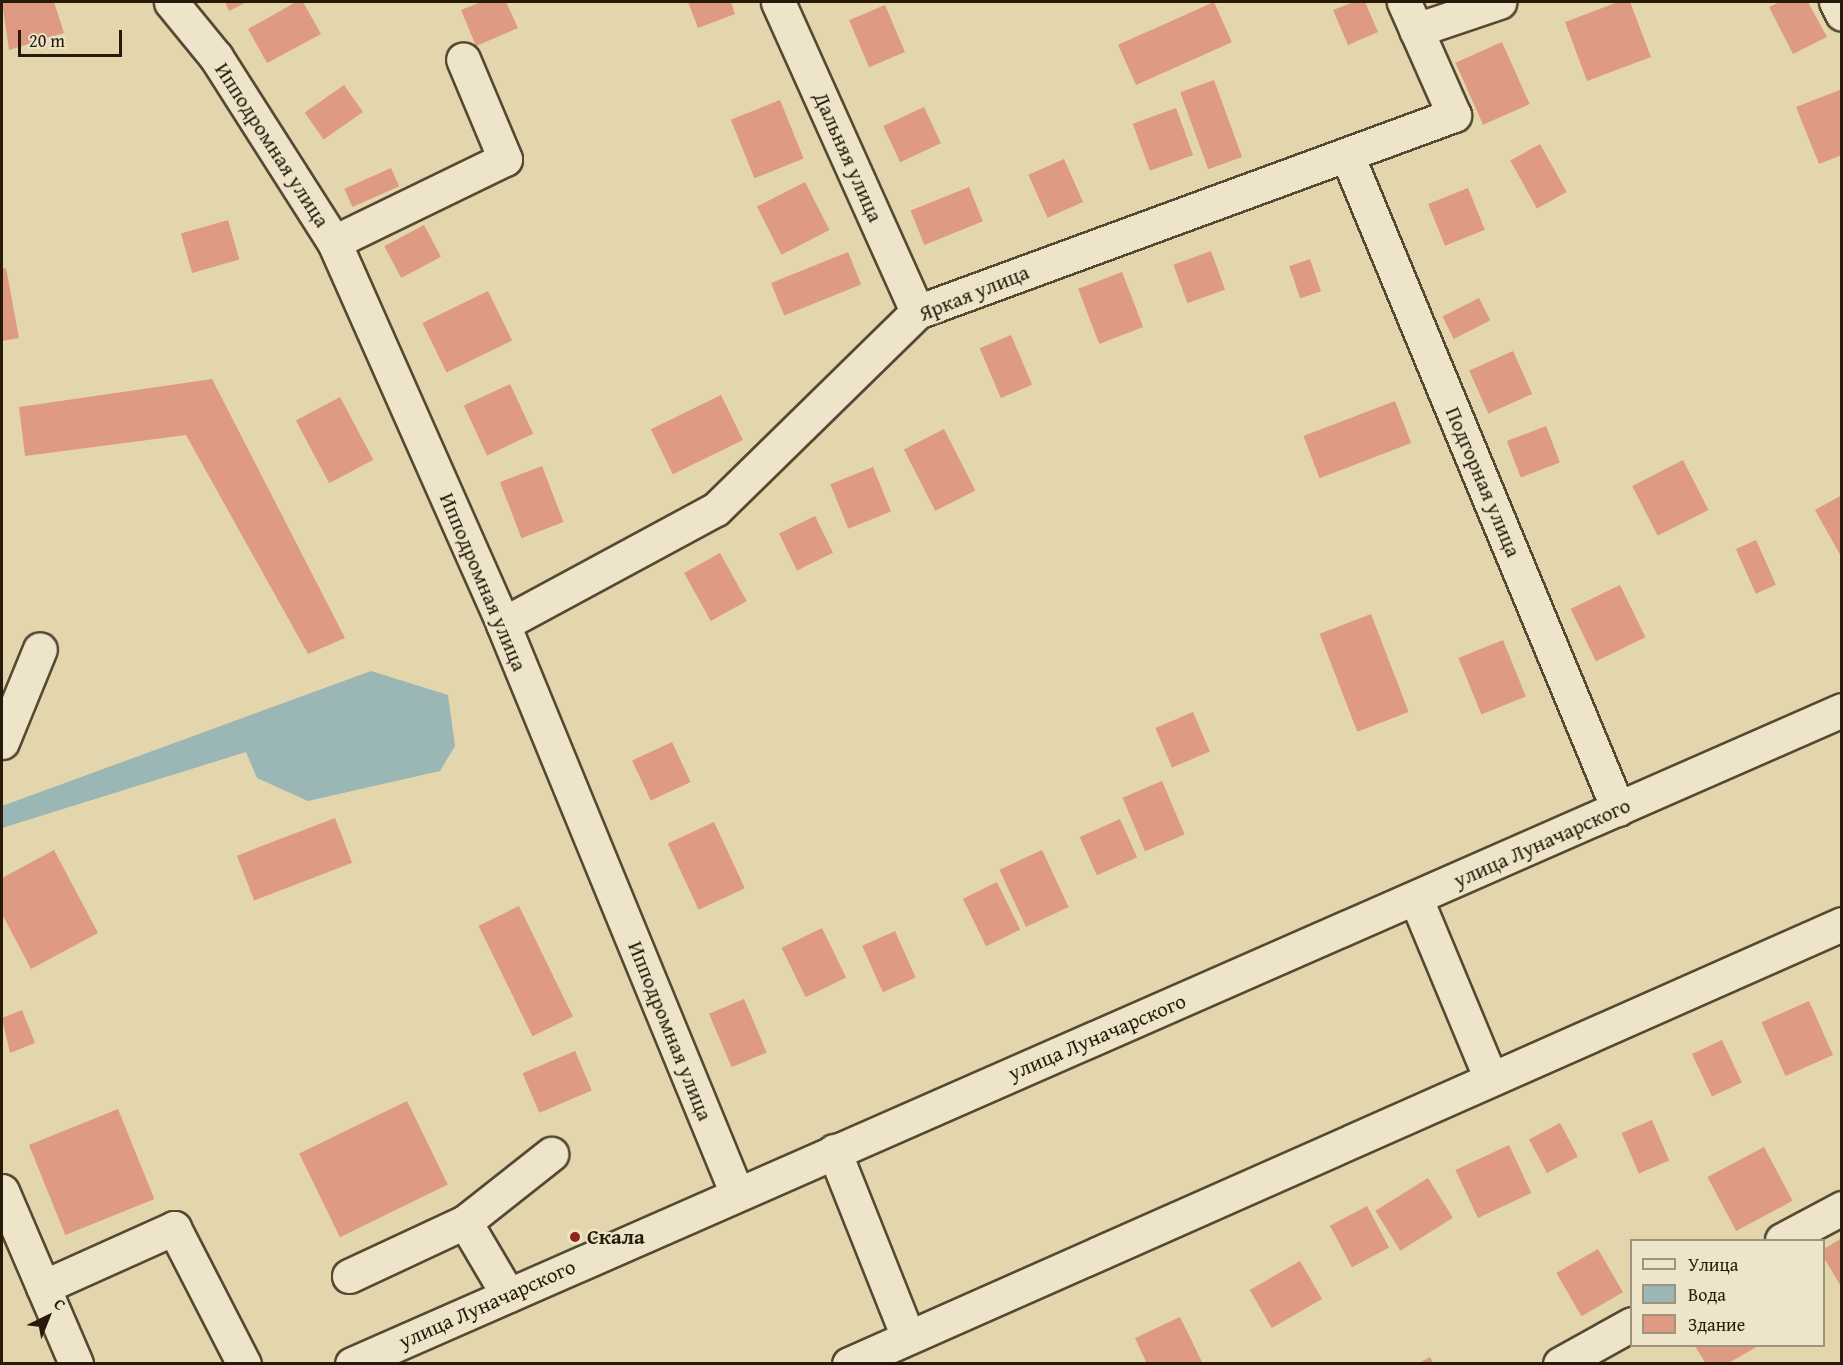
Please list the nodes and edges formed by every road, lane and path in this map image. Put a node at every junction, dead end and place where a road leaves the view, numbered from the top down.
1 (171, 2) edge
2 (778, 2) edge
3 (1499, 2) edge
4 (1836, 2) edge
5 (1842, 14) edge
6 (1410, 16) edge
7 (463, 59) dead end
8 (1347, 155) junction
9 (334, 242) junction
10 (917, 312) junction
11 (503, 624) junction
12 (40, 649) dead end
13 (1842, 710) edge
14 (2, 742) edge
15 (1618, 809) junction
16 (1416, 899) junction
17 (1842, 924) edge
18 (1491, 1079) junction
19 (834, 1151) junction
20 (551, 1154) dead end
21 (2, 1191) edge
22 (737, 1194) junction
23 (1842, 1208) edge
24 (465, 1222) junction
25 (1784, 1239) edge
26 (350, 1276) dead end
27 (43, 1287) junction
28 (508, 1295) junction
29 (1630, 1325) edge
30 (908, 1337) junction
31 (369, 1360) edge
32 (76, 1364) edge
33 (244, 1364) edge
34 (849, 1364) edge
35 (1560, 1364) edge

1 - 9 street, Ипподромная улица
2 - 10 street, Дальняя улица
3 - 6 street
4 - 5 street
6 - 8 street, Яркая улица
7 - 9 street
8 - 10 street, Яркая улица
8 - 15 street, Подгорная улица
9 - 11 street, Ипподромная улица
10 - 11 street, Яркая улица
11 - 22 street, Ипподромная улица
12 - 14 street
13 - 15 street, улица Луначарского
15 - 16 street, улица Луначарского
16 - 18 street
16 - 19 street, улица Луначарского
17 - 18 street
18 - 30 street
19 - 22 street, улица Луначарского
19 - 30 street
20 - 24 street
21 - 27 street
22 - 28 street, улица Луначарского
23 - 25 street
24 - 26 street
24 - 28 street
27 - 32 street
27 - 33 street
28 - 31 street, улица Луначарского
29 - 35 street
30 - 34 street

